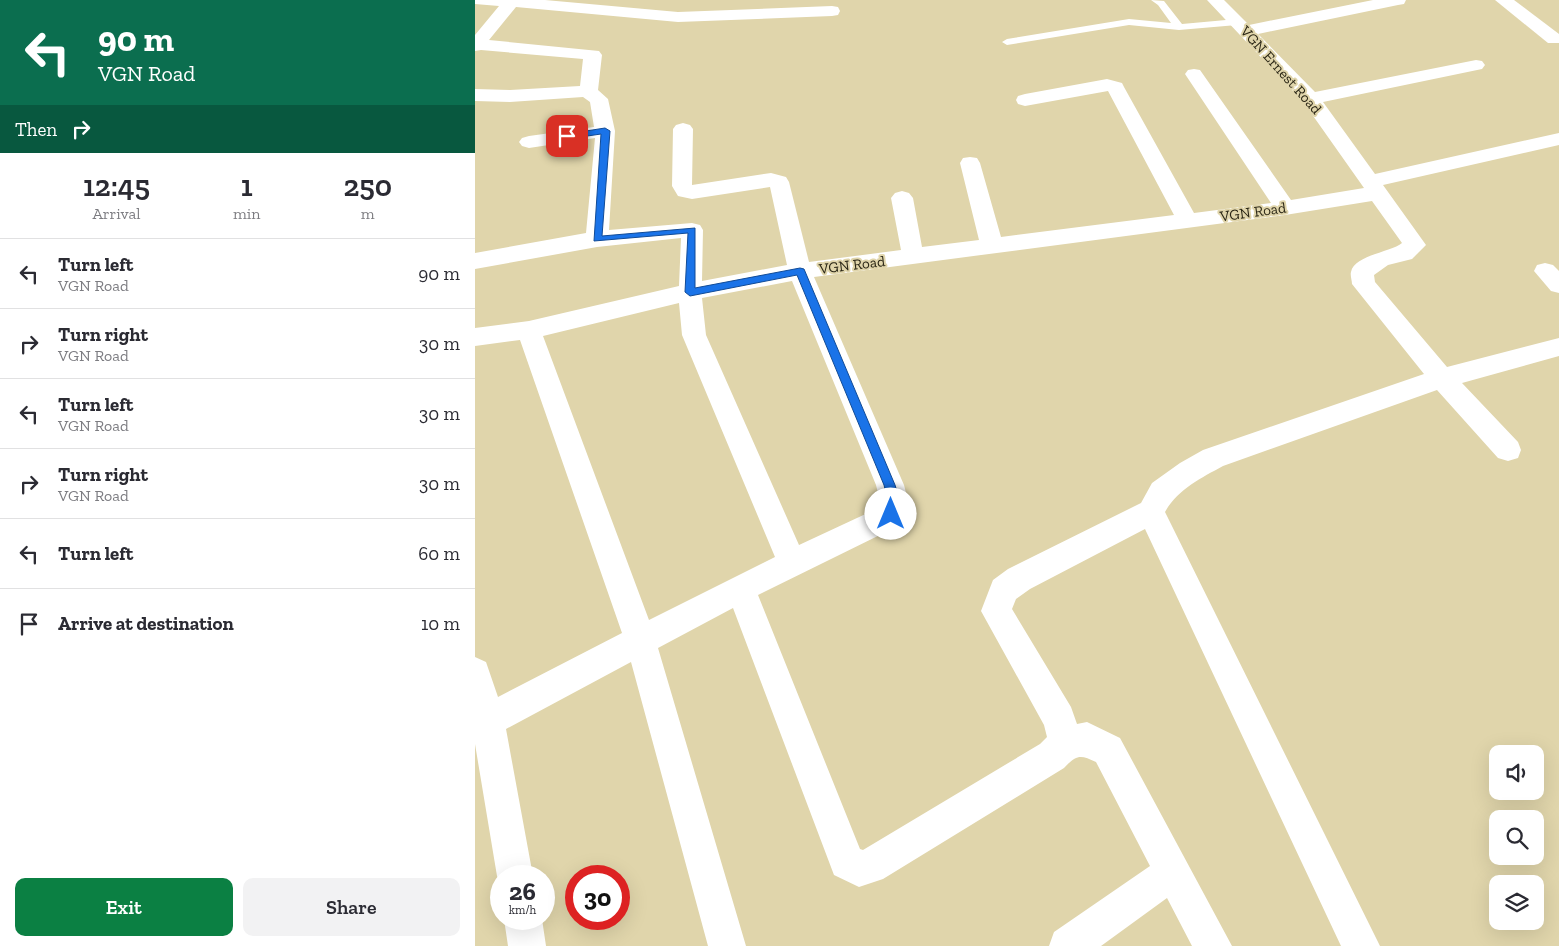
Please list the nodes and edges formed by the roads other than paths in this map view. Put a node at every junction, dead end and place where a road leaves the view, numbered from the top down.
1 (479, 0) edge
2 (1156, 0) edge
3 (1215, 0) edge
4 (1398, 0) edge
5 (1503, 0) edge
6 (512, 2) junction
7 (629, 6) edge
8 (832, 11) dead end
9 (1241, 26) junction
10 (1179, 27) junction
11 (1554, 39) dead end
12 (1007, 42) dead end
13 (476, 45) edge
14 (1476, 65) dead end
15 (1194, 74) dead end
16 (588, 92) junction
17 (475, 96) edge
18 (1311, 99) junction
19 (1025, 100) dead end
20 (683, 129) dead end
21 (605, 131) junction
22 (1559, 139) edge
23 (529, 142) dead end
24 (970, 163) dead end
25 (1373, 187) junction
26 (692, 192) junction
27 (901, 198) dead end
28 (1285, 208) junction
29 (1187, 220) junction
30 (692, 230) junction
31 (597, 239) junction
32 (992, 246) junction
33 (913, 257) junction
34 (475, 261) edge
35 (800, 272) junction
36 (690, 292) junction
37 (529, 330) junction
38 (475, 337) edge
39 (1559, 347) edge
40 (1442, 378) junction
41 (1508, 450) dead end
42 (1151, 512) junction
43 (792, 562) junction
44 (741, 590) junction
45 (641, 642) junction
46 (475, 673) edge
47 (481, 724) edge
48 (1065, 742) junction
49 (513, 865) edge
50 (1173, 872) junction
51 (525, 930) edge
52 (527, 946) edge
53 (727, 946) edge
54 (1067, 946) edge
55 (1213, 946) edge
56 (1361, 946) edge

1 - 6 street
2 - 10 lane
3 - 9 street, VGN Ernest Road
4 - 9 street
5 - 11 street
6 - 7 street
6 - 13 street
7 - 8 street
9 - 10 lane
9 - 18 street, VGN Ernest Road
10 - 12 lane
13 - 16 street
14 - 18 street
15 - 28 street
16 - 17 street
16 - 21 street
18 - 25 street, VGN Ernest Road
19 - 29 street
20 - 26 street
21 - 23 street
21 - 31 street
22 - 25 street, VGN Road
24 - 32 street
25 - 28 street, VGN Road
25 - 40 street, VGN Ernest Road
26 - 30 street
26 - 35 street
27 - 33 street
28 - 29 street, VGN Road
29 - 32 street, VGN Road
30 - 31 street
30 - 36 street
31 - 34 street
32 - 33 street, VGN Road
33 - 35 street, VGN Road
35 - 36 street, VGN Road
35 - 43 street
36 - 37 street, VGN Road
36 - 43 street
37 - 38 street, VGN Road
37 - 45 street
39 - 40 street
40 - 41 street
40 - 42 street
42 - 48 street
42 - 56 street
43 - 44 street
44 - 45 street
44 - 48 street
45 - 47 street
45 - 53 street
46 - 47 street
47 - 49 street
48 - 50 street
50 - 54 street
50 - 55 street
51 - 52 street

